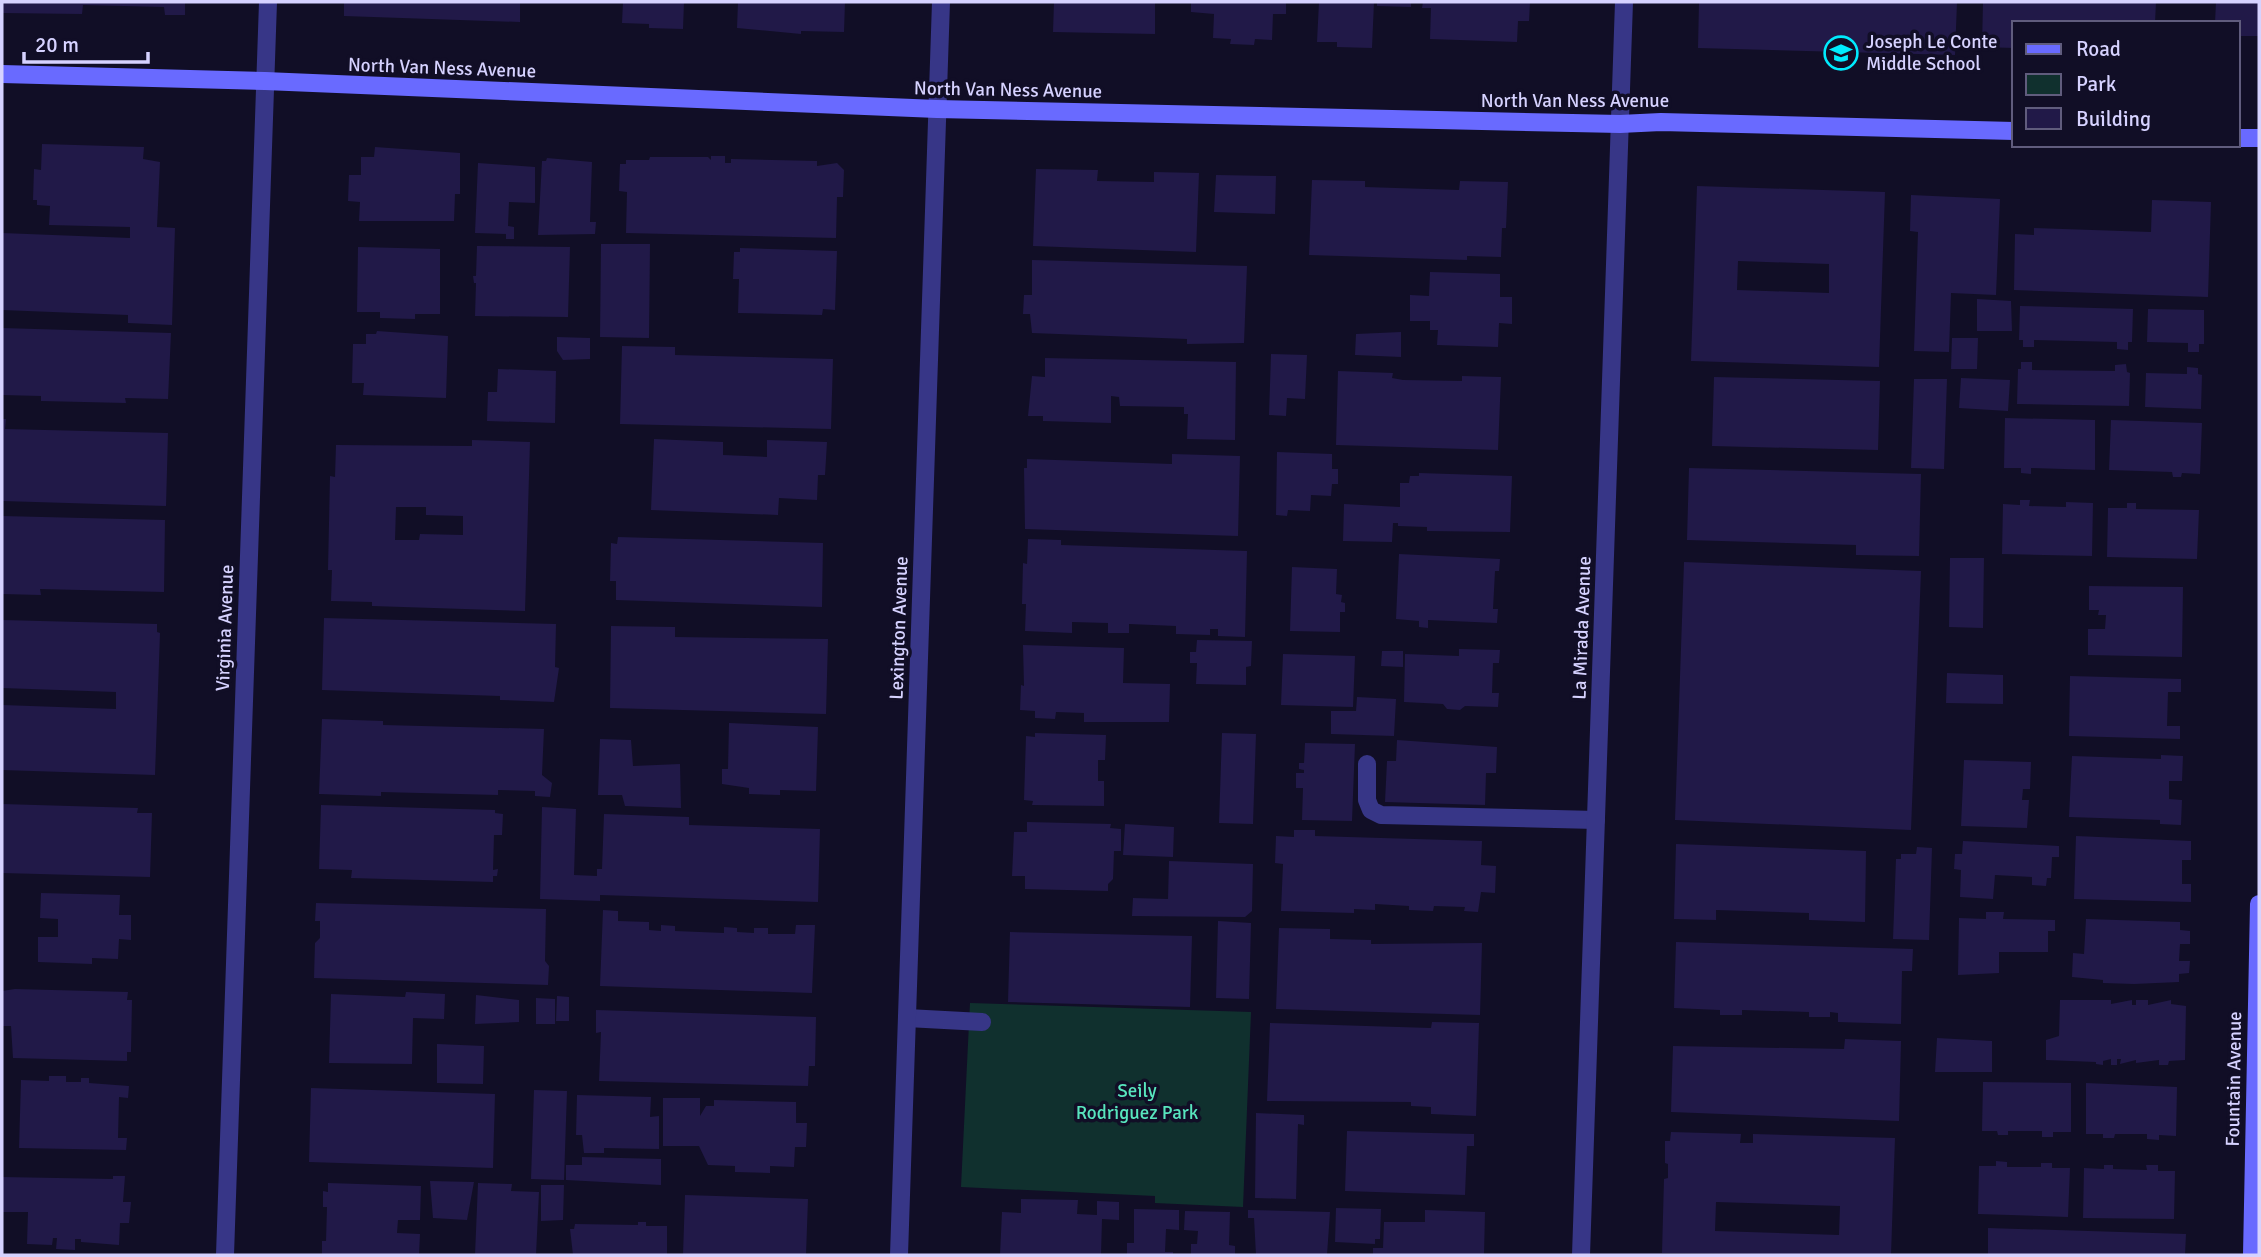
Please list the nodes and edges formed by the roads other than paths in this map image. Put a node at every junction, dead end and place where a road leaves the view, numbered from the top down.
1 (268, 2) edge
2 (941, 2) edge
3 (1624, 2) edge
4 (2, 74) edge
5 (265, 81) junction
6 (937, 110) junction
7 (1620, 124) junction
8 (2012, 131) edge
9 (2240, 138) edge
10 (2259, 138) edge
11 (1367, 764) dead end
12 (1596, 820) junction
13 (2259, 904) edge
14 (2259, 949) edge
15 (907, 1018) junction
16 (982, 1022) dead end
17 (225, 1255) edge
18 (899, 1255) edge
19 (1581, 1255) edge
20 (2252, 1255) edge

1 - 5 street, Virginia Avenue
2 - 6 street, Lexington Avenue
3 - 7 street, La Mirada Avenue
4 - 5 street, North Van Ness Avenue
5 - 6 street, North Van Ness Avenue
5 - 17 street, Virginia Avenue
6 - 7 street, North Van Ness Avenue
6 - 15 street, Lexington Avenue
7 - 8 street, North Van Ness Avenue
7 - 12 street, La Mirada Avenue
9 - 10 street
11 - 12 street
12 - 19 street, La Mirada Avenue
13 - 14 street, Fountain Avenue
14 - 20 street, Fountain Avenue
15 - 16 street
15 - 18 street, Lexington Avenue

